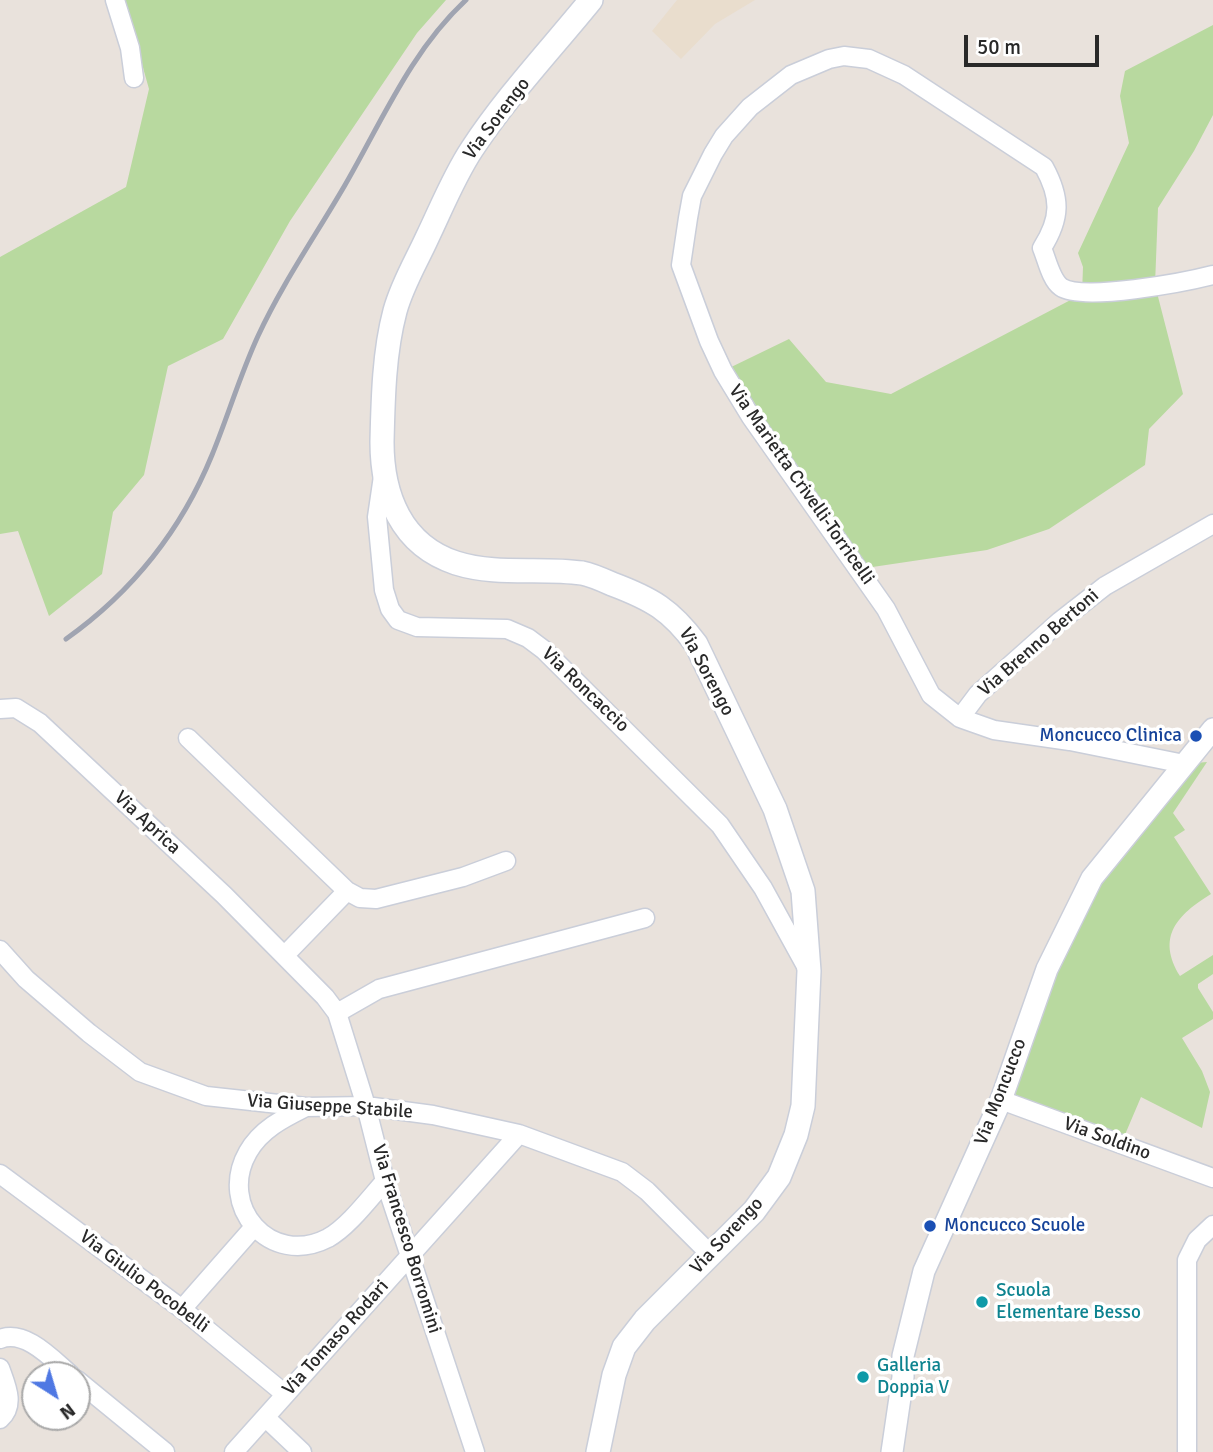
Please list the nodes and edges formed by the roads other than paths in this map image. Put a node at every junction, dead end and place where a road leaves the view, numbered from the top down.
1 (115, 0) edge
2 (591, 0) edge
3 (134, 78) dead end
4 (1213, 275) edge
5 (383, 472) junction
6 (1213, 524) edge
7 (0, 709) edge
8 (960, 718) junction
9 (1213, 729) edge
10 (188, 738) dead end
11 (1184, 764) junction
12 (506, 861) dead end
13 (347, 891) junction
14 (645, 918) dead end
15 (0, 950) edge
16 (285, 955) junction
17 (809, 971) junction
18 (337, 1013) junction
19 (1001, 1100) junction
20 (366, 1106) junction
21 (306, 1107) junction
22 (519, 1134) junction
23 (0, 1174) edge
24 (1213, 1178) edge
25 (385, 1181) junction
26 (1213, 1225) edge
27 (254, 1227) junction
28 (711, 1255) junction
29 (409, 1256) junction
30 (183, 1309) junction
31 (0, 1339) edge
32 (54, 1361) edge
33 (0, 1368) edge
34 (91, 1391) edge
35 (285, 1394) junction
36 (266, 1418) junction
37 (0, 1419) edge
38 (165, 1452) edge
39 (234, 1452) edge
40 (302, 1452) edge
41 (475, 1452) edge
42 (598, 1452) edge
43 (892, 1452) edge
44 (1187, 1452) edge

1 - 3 street
2 - 5 main road, Via Sorengo
4 - 8 street, Via Marietta Crivelli-Torricelli
5 - 17 street, Via Roncaccio
5 - 17 main road, Via Sorengo
6 - 8 street, Via Brenno Bertoni
7 - 16 street, Via Aprica
8 - 11 street, Via Brenno Bertoni
9 - 11 street, Via Moncucco
10 - 13 street
11 - 19 street, Via Moncucco
12 - 13 street
13 - 16 street
14 - 18 street
15 - 21 street, Via Giuseppe Stabile
16 - 18 street, Via Aprica
17 - 28 main road, Via Sorengo
18 - 20 street, Via Francesco Borromini
19 - 24 street, Via Soldino
19 - 43 street, Via Moncucco
20 - 21 street, Via Giuseppe Stabile
20 - 22 street, Via Giuseppe Stabile
20 - 25 street, Via Francesco Borromini
21 - 27 street
22 - 28 street, Via Giuseppe Stabile
22 - 29 street, Via Tomaso Rodari
23 - 30 street, Via Giulio Pocobelli
25 - 27 street
25 - 29 street, Via Francesco Borromini
26 - 44 street
27 - 30 street
28 - 42 main road, Via Sorengo
29 - 35 street, Via Tomaso Rodari
29 - 41 street, Via Francesco Borromini
30 - 35 street, Via Giulio Pocobelli
31 - 32 street
33 - 37 street
34 - 38 street
35 - 36 street, Via Tomaso Rodari
36 - 39 street, Via Tomaso Rodari
36 - 40 street

